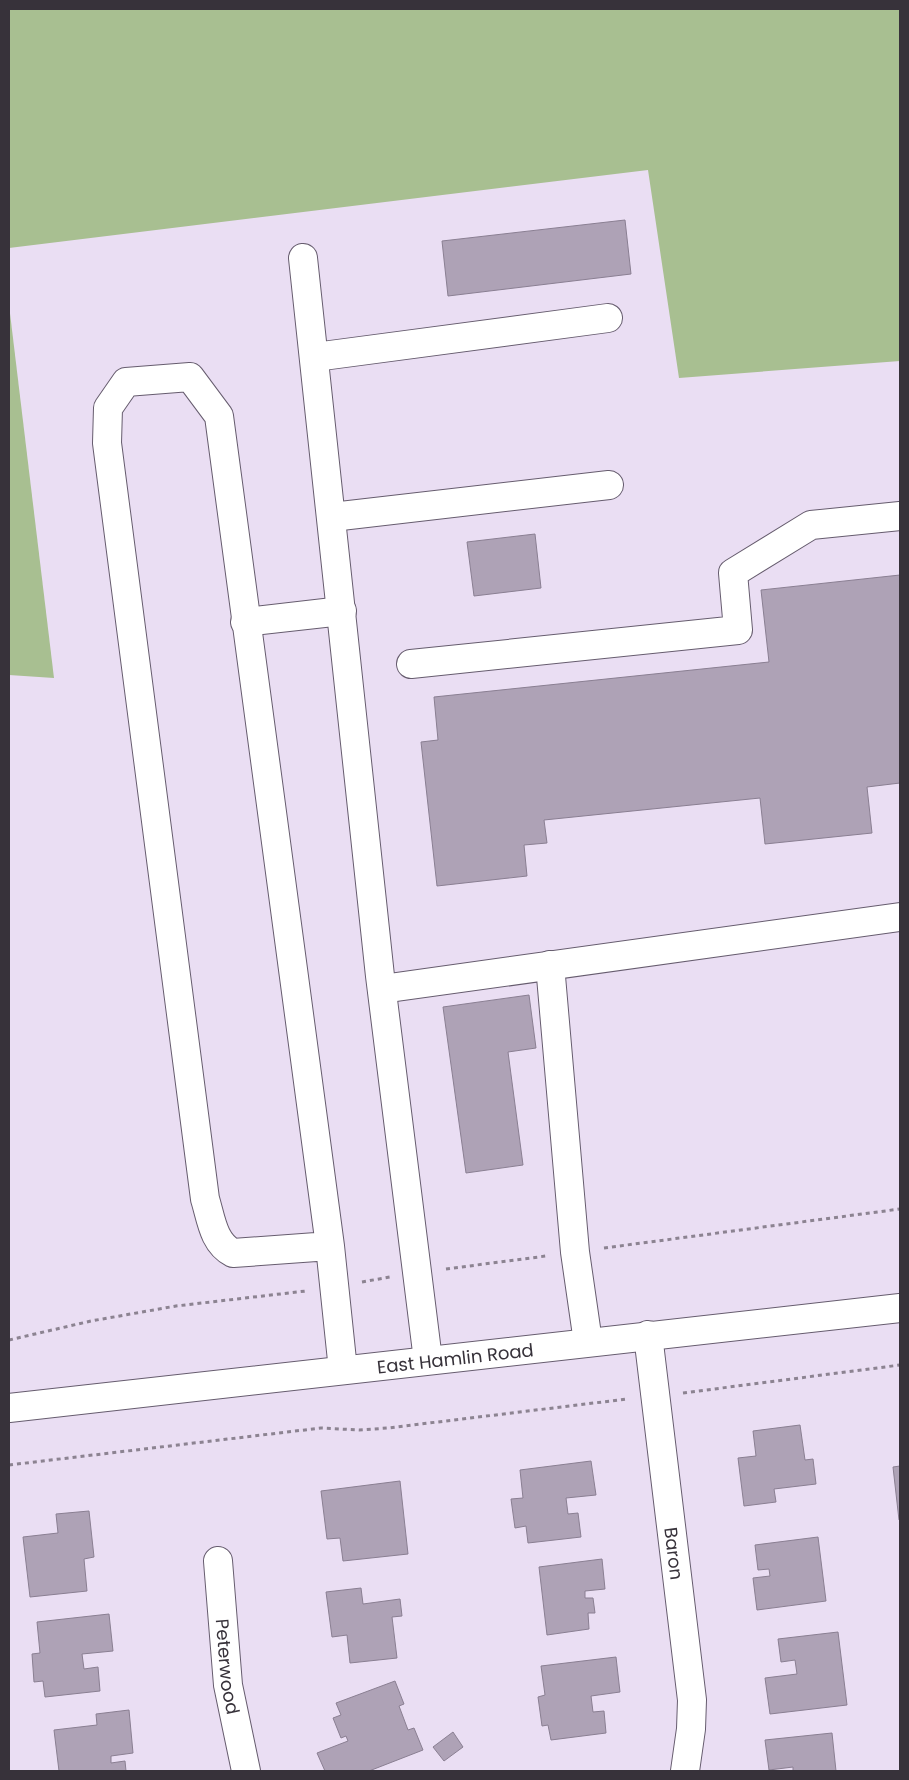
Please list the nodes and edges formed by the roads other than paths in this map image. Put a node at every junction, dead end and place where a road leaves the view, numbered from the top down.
1 (303, 258) dead end
2 (608, 318) dead end
3 (315, 358) junction
4 (609, 485) dead end
5 (900, 516) edge
6 (332, 517) junction
7 (342, 611) junction
8 (245, 622) junction
9 (411, 664) dead end
10 (900, 917) edge
11 (550, 964) junction
12 (382, 989) junction
13 (330, 1246) junction
14 (900, 1308) edge
15 (648, 1335) junction
16 (588, 1342) junction
17 (428, 1360) junction
18 (343, 1370) junction
19 (9, 1408) edge
20 (218, 1560) dead end
21 (246, 1771) edge
22 (684, 1771) edge

1 - 3 street
2 - 3 street
3 - 6 street
4 - 6 street
5 - 9 street
6 - 7 street
7 - 8 street
7 - 12 street
8 - 13 street
8 - 13 street
10 - 11 street
11 - 12 street
11 - 16 street
12 - 17 street
13 - 18 street
14 - 15 street, East Hamlin Road
15 - 16 street, East Hamlin Road
15 - 22 street, Baron
16 - 17 street, East Hamlin Road
17 - 18 street, East Hamlin Road
18 - 19 street, East Hamlin Road
20 - 21 street, Peterwood

